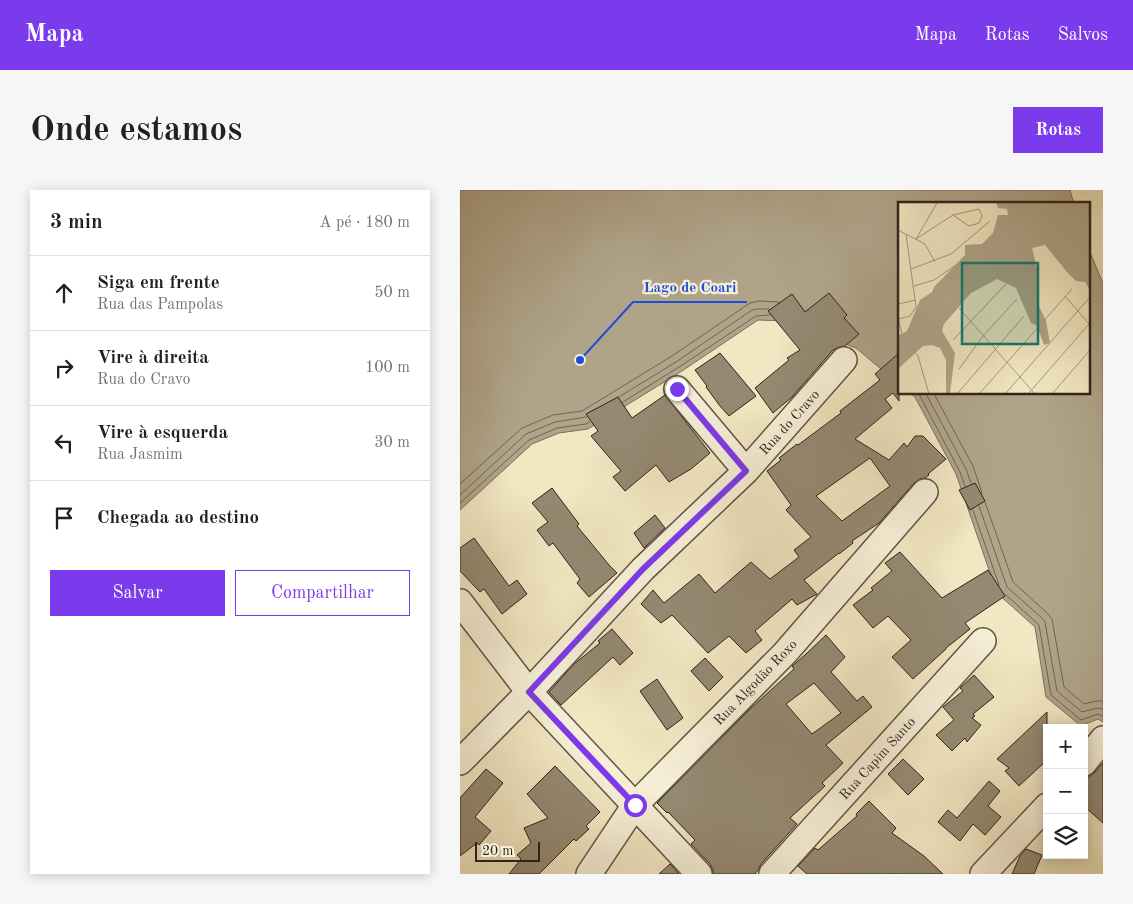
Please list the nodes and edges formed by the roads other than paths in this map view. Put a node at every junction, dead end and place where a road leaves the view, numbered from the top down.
1 (844, 360) dead end
2 (677, 389) dead end
3 (746, 471) junction
4 (925, 492) dead end
5 (460, 602) edge
6 (982, 641) dead end
7 (529, 692) junction
8 (1103, 739) edge
9 (1088, 758) edge
10 (460, 762) edge
11 (635, 805) junction
12 (1043, 810) edge
13 (589, 874) edge
14 (699, 874) edge
15 (772, 874) edge
16 (983, 874) edge

1 - 3 street, Rua do Cravo
2 - 3 street
3 - 7 street, Rua do Cravo
4 - 11 street, Rua Algodão Roxo
5 - 7 street
6 - 15 street, Rua Capim Santo
7 - 10 street, Rua do Cravo
7 - 11 street
8 - 9 street
11 - 13 street, Rua Algodão Roxo
11 - 14 street
12 - 16 street

